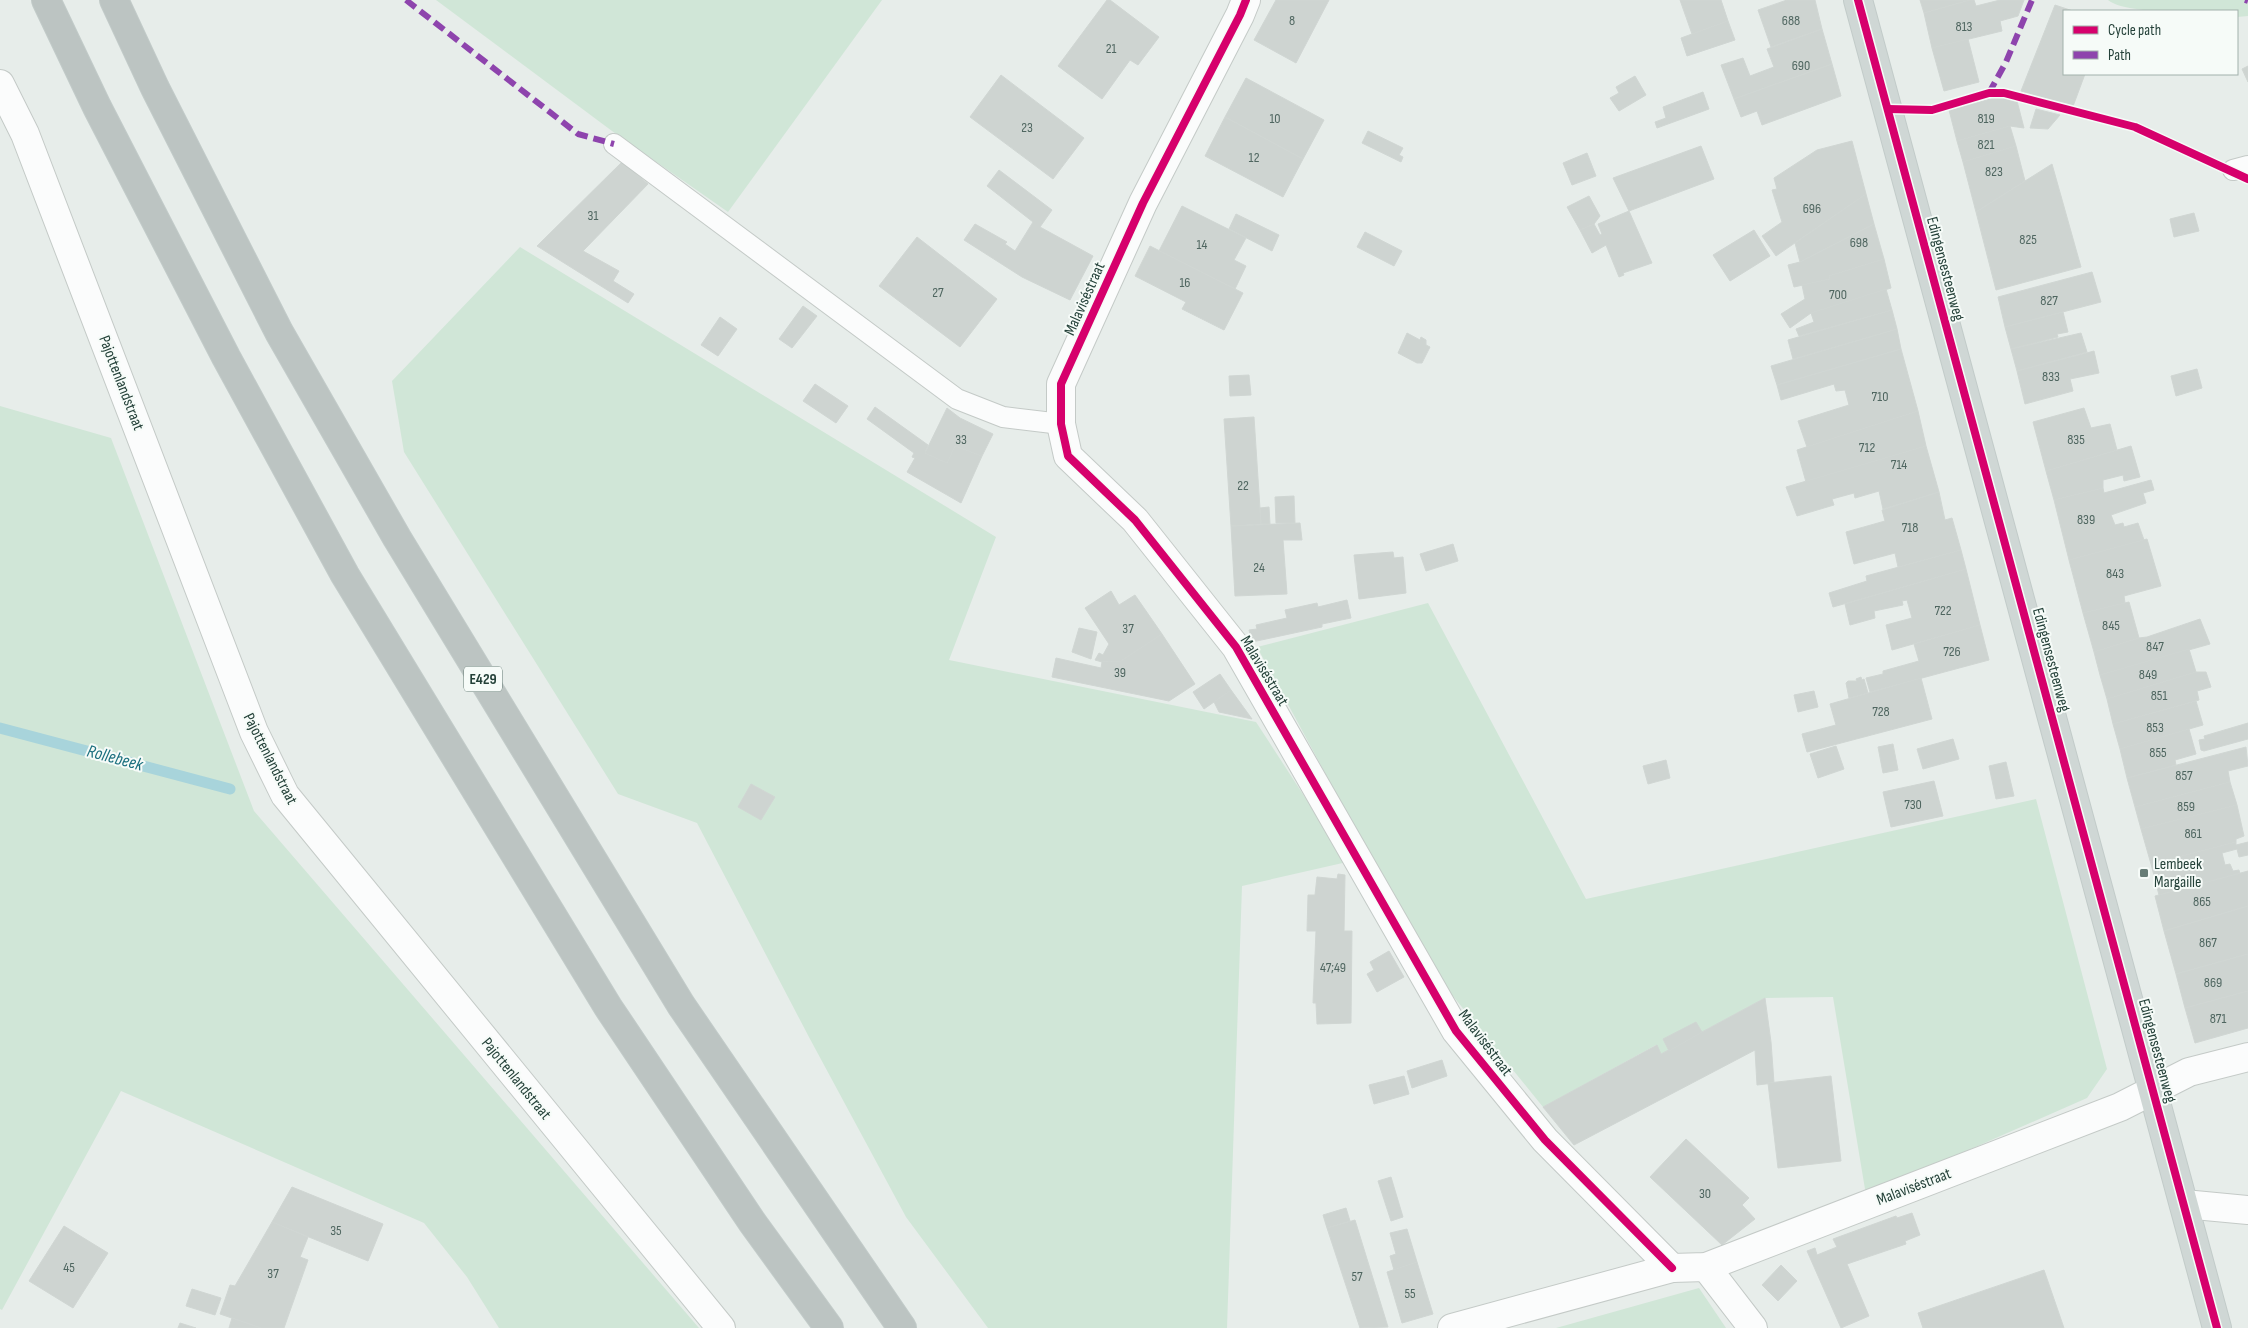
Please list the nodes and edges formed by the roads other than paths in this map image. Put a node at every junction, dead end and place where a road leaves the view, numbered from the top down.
1 (46, 0) edge
2 (114, 0) edge
3 (1246, 0) edge
4 (1858, 0) edge
5 (0, 84) edge
6 (614, 144) dead end
7 (1061, 424) junction
8 (2248, 1056) edge
9 (2154, 1091) junction
10 (2184, 1204) junction
11 (2248, 1210) edge
12 (1706, 1267) junction
13 (1672, 1268) junction
14 (721, 1328) edge
15 (829, 1328) edge
16 (902, 1328) edge
17 (1452, 1328) edge
18 (1753, 1328) edge
19 (2217, 1328) edge

1 - 15 highway
2 - 16 highway, E429
3 - 7 street, Malaviséstraat
4 - 9 main road, Edingensesteenweg
5 - 14 street, Pajottenlandstraat
6 - 7 lane
7 - 13 street, Malaviséstraat
8 - 9 street, Malaviséstraat
9 - 10 main road, Edingensesteenweg
9 - 12 street, Malaviséstraat
10 - 11 street
10 - 19 main road, Edingensesteenweg
12 - 13 street, Malaviséstraat
12 - 18 street
13 - 17 street, Malaviséstraat

